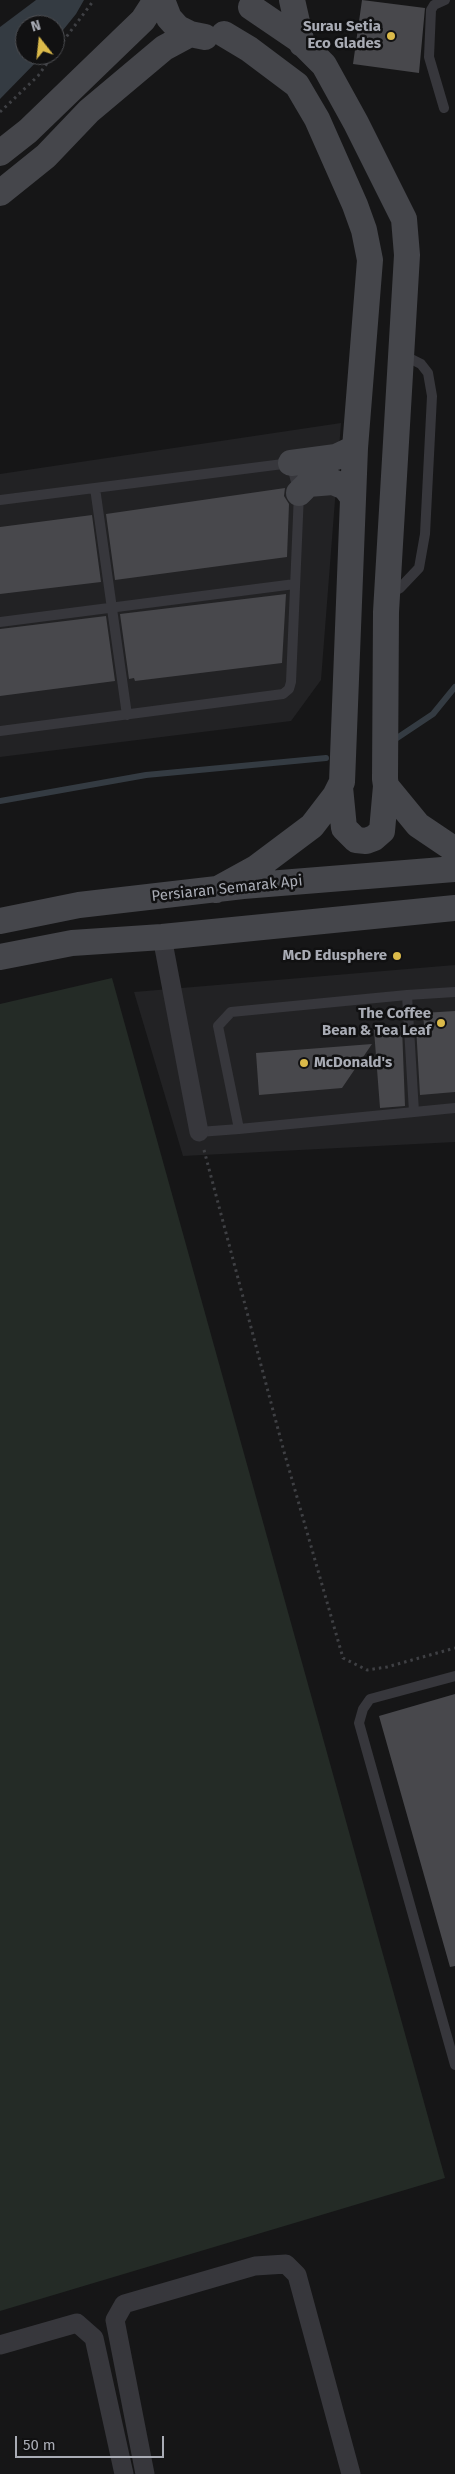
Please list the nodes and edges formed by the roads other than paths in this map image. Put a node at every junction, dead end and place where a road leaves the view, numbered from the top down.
1 (156, 0) edge
2 (162, 0) edge
3 (292, 0) edge
4 (445, 0) edge
5 (252, 3) edge
6 (190, 34) junction
7 (224, 34) junction
8 (302, 44) junction
9 (444, 108) dead end
10 (0, 153) edge
11 (0, 193) edge
12 (400, 354) junction
13 (354, 448) junction
14 (291, 463) junction
15 (94, 488) junction
16 (299, 493) junction
17 (352, 496) junction
18 (0, 500) edge
19 (295, 584) junction
20 (387, 595) junction
21 (111, 606) junction
22 (0, 622) edge
23 (126, 715) junction
24 (0, 731) edge
25 (386, 786) junction
26 (340, 787) junction
27 (455, 850) edge
28 (455, 869) edge
29 (216, 890) junction
30 (455, 908) edge
31 (0, 921) edge
32 (162, 937) junction
33 (0, 957) edge
34 (455, 992) edge
35 (407, 996) junction
36 (455, 1108) edge
37 (414, 1112) junction
38 (239, 1129) junction
39 (199, 1132) joint
40 (455, 1676) edge
41 (455, 2065) edge
42 (0, 2345) edge
43 (124, 2474) edge
44 (146, 2474) edge
45 (351, 2474) edge

1 - 10 street
2 - 6 street
3 - 8 street
4 - 9 lane
5 - 7 street
5 - 8 street
6 - 7 street
6 - 11 street
7 - 13 street
8 - 12 street
12 - 20 street
12 - 20 lane
13 - 14 street
13 - 17 street
14 - 15 lane
14 - 16 lane
15 - 18 lane
15 - 21 lane
16 - 17 street
16 - 19 lane
17 - 26 street
19 - 21 lane
19 - 23 lane
20 - 25 street
21 - 22 lane
21 - 23 lane
23 - 24 lane
25 - 26 street
25 - 27 street
26 - 29 street
28 - 29 street, Persiaran Semarak Api
29 - 31 street, Persiaran Semarak Api
30 - 32 street
32 - 33 street
32 - 39 street
34 - 35 lane
35 - 37 lane
35 - 38 lane
36 - 37 lane
37 - 38 lane
38 - 39 lane
40 - 41 lane
42 - 43 street
44 - 45 street

